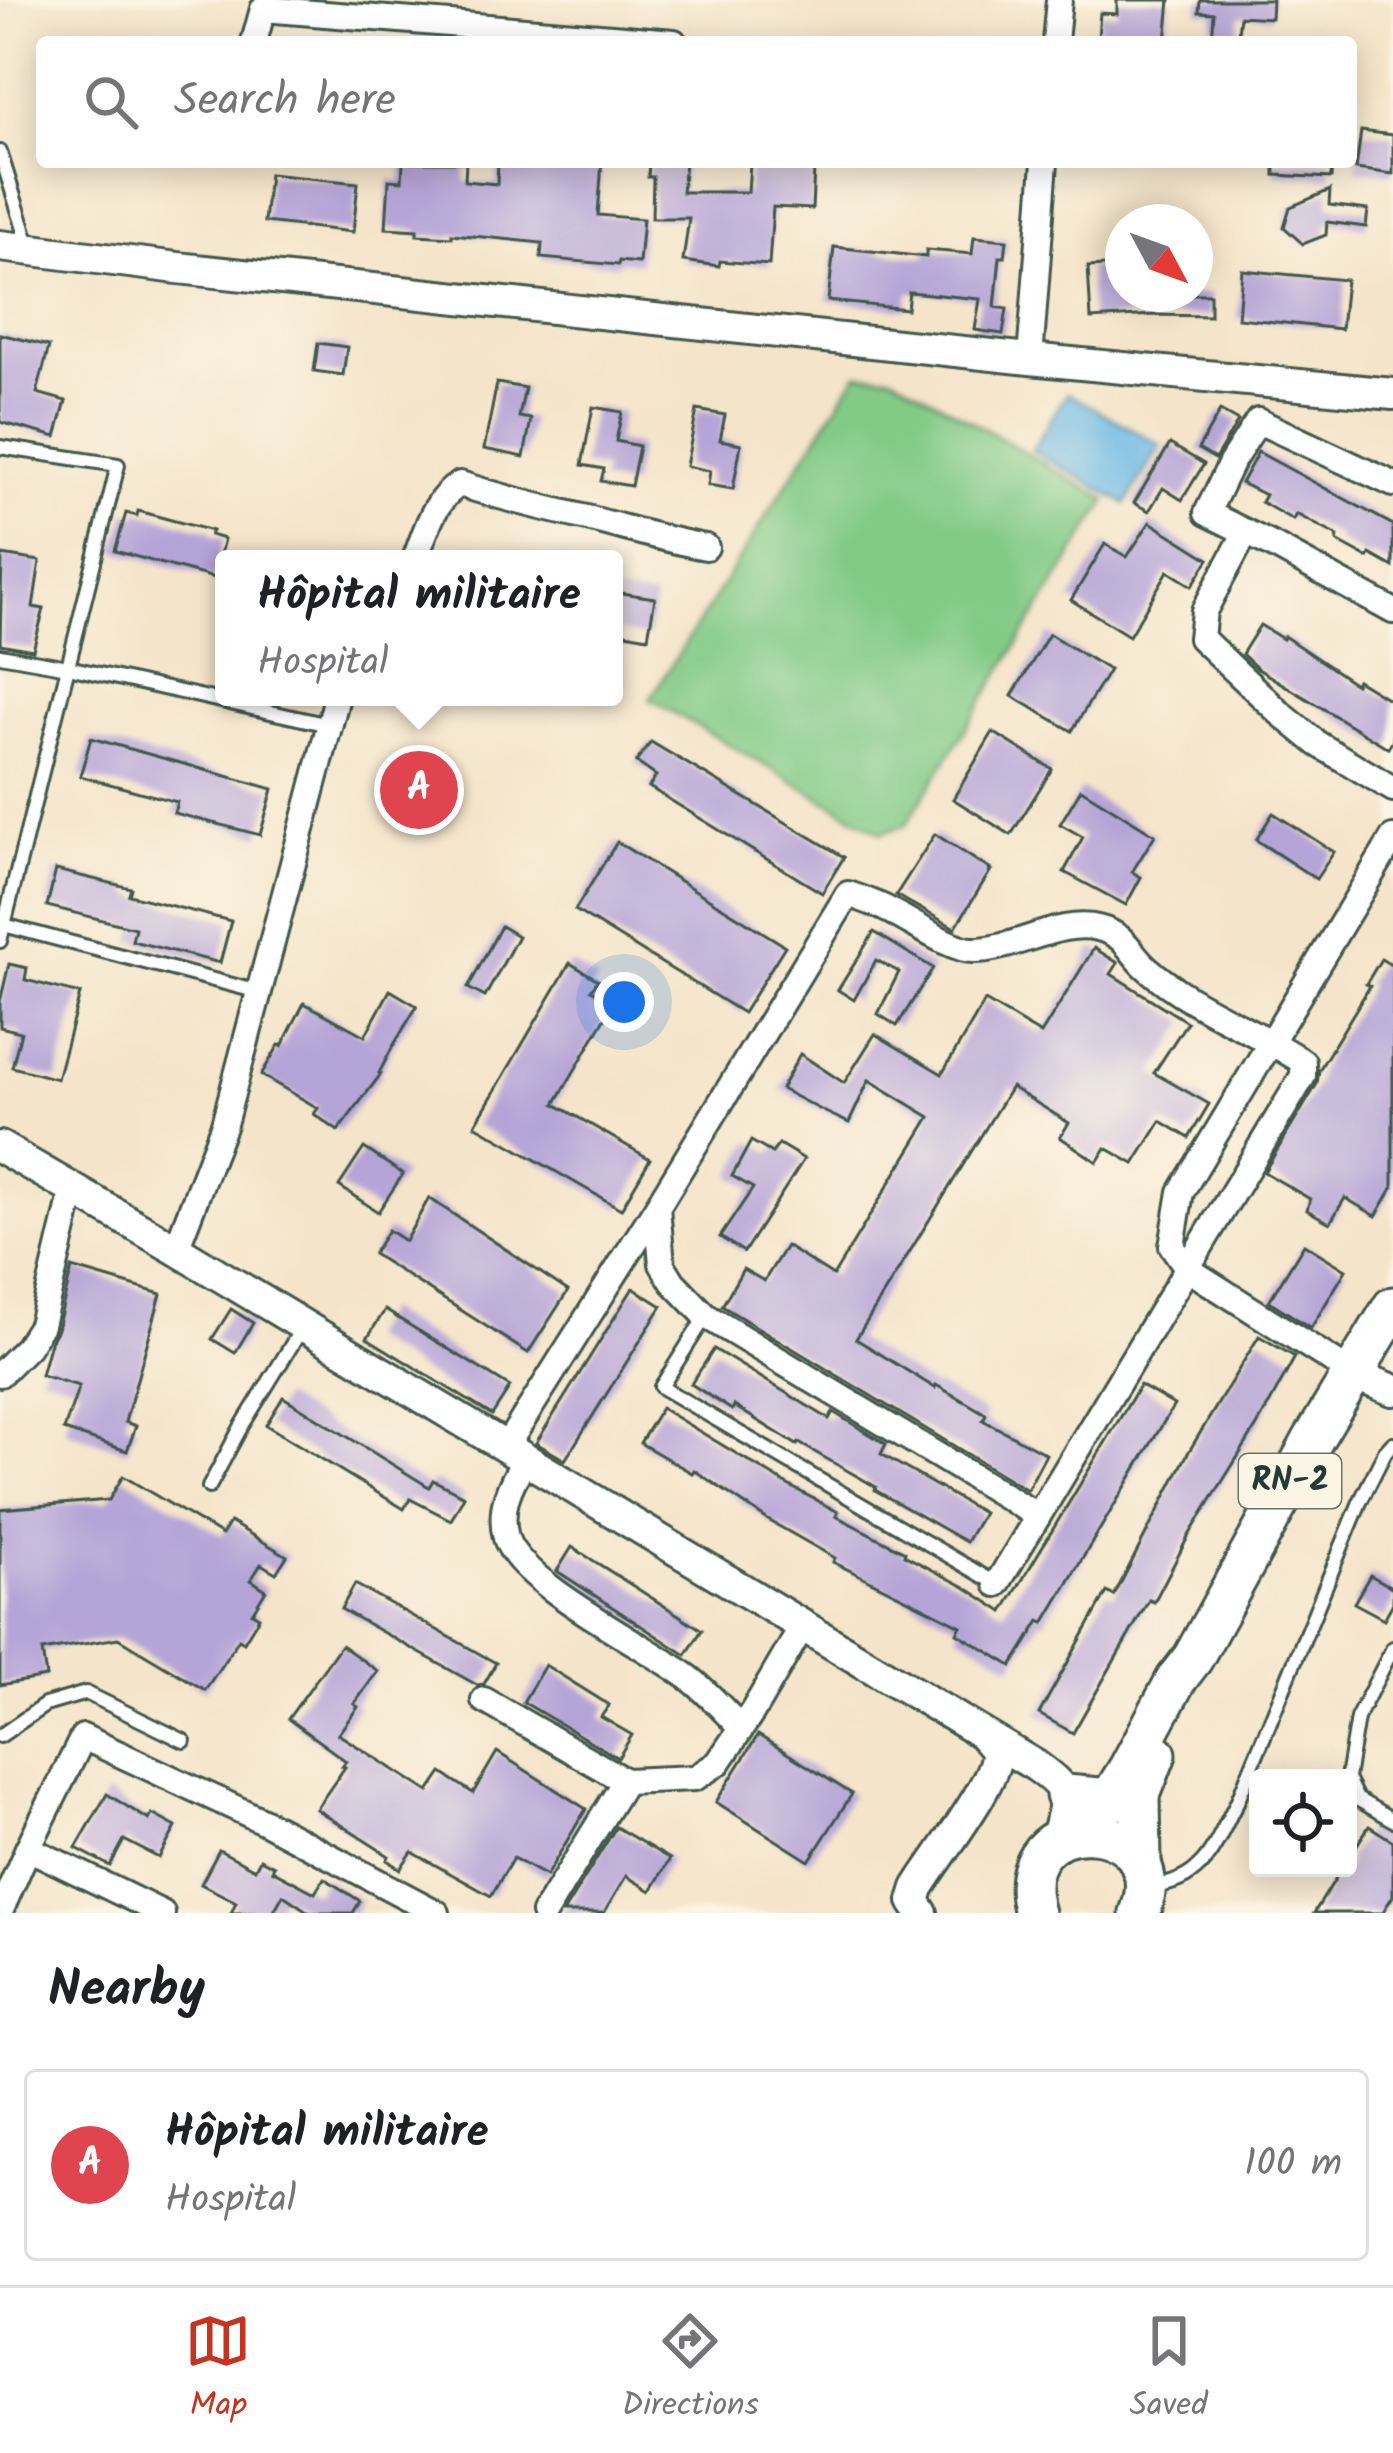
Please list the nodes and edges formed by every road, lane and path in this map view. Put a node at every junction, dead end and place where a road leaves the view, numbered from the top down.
1 (1059, 0) edge
2 (265, 5) edge
3 (256, 36) edge
4 (608, 36) edge
5 (1056, 36) edge
6 (0, 152) edge
7 (1045, 168) edge
8 (15, 247) edge
9 (1030, 359) junction
10 (1393, 394) edge
11 (0, 447) edge
12 (1393, 484) edge
13 (1246, 532) junction
14 (706, 547) dead end
15 (419, 550) edge
16 (1393, 611) edge
17 (0, 656) edge
18 (68, 667) junction
19 (215, 700) edge
20 (244, 706) edge
21 (334, 706) edge
22 (329, 725) junction
23 (1393, 789) edge
24 (1393, 838) edge
25 (2, 924) edge
26 (0, 941) edge
27 (259, 992) junction
28 (1272, 1041) junction
29 (0, 1147) edge
30 (73, 1191) junction
31 (657, 1207) junction
32 (176, 1250) junction
33 (1188, 1269) junction
34 (1393, 1307) edge
35 (706, 1316) junction
36 (303, 1328) junction
37 (0, 1374) edge
38 (1353, 1374) junction
39 (1393, 1390) edge
40 (1393, 1443) edge
41 (515, 1454) junction
42 (209, 1487) dead end
43 (1038, 1516) junction
44 (997, 1584) joint
45 (804, 1624) junction
46 (1393, 1648) edge
47 (1192, 1658) junction
48 (484, 1700) dead end
49 (742, 1728) junction
50 (0, 1736) edge
51 (982, 1736) junction
52 (184, 1741) dead end
53 (1349, 1769) edge
54 (625, 1781) junction
55 (1066, 1795) joint
56 (1357, 1799) edge
57 (1393, 1820) edge
58 (1086, 1823) junction
59 (28, 1847) junction
60 (1142, 1889) edge
61 (1024, 1902) edge
62 (0, 1912) edge
63 (162, 1913) edge
64 (437, 1913) edge
65 (544, 1913) edge
66 (899, 1913) edge
67 (922, 1913) edge

1 - 5 street
2 - 3 street
2 - 4 street
6 - 8 lane
7 - 9 street
8 - 9 street
9 - 10 street
11 - 18 lane
12 - 13 street
13 - 16 street
13 - 23 street
14 - 15 street
17 - 18 lane
18 - 19 lane
18 - 25 lane
20 - 22 lane
21 - 22 street
22 - 27 street
24 - 28 street
25 - 26 lane
25 - 27 lane
27 - 32 street
28 - 31 street
28 - 33 street
28 - 33 street
29 - 30 street
30 - 32 street
30 - 37 street
31 - 35 street
31 - 41 street
32 - 36 street
33 - 38 street
33 - 43 street
34 - 38 main road, RN-2
35 - 43 street
35 - 44 lane
36 - 41 street
36 - 42 lane
38 - 39 street
38 - 47 main road, RN-2
40 - 60 lane
41 - 45 street
41 - 49 street
43 - 44 street
45 - 49 street
45 - 51 street
46 - 53 lane
47 - 58 main road, RN-2
47 - 60 main road, RN-2
48 - 54 street
49 - 54 street
50 - 52 lane
51 - 55 street
51 - 66 street
51 - 67 street
54 - 65 street
55 - 58 main road
56 - 57 lane
58 - 60 main road
58 - 61 main road, RN-2
59 - 62 street
59 - 63 street
59 - 64 street

